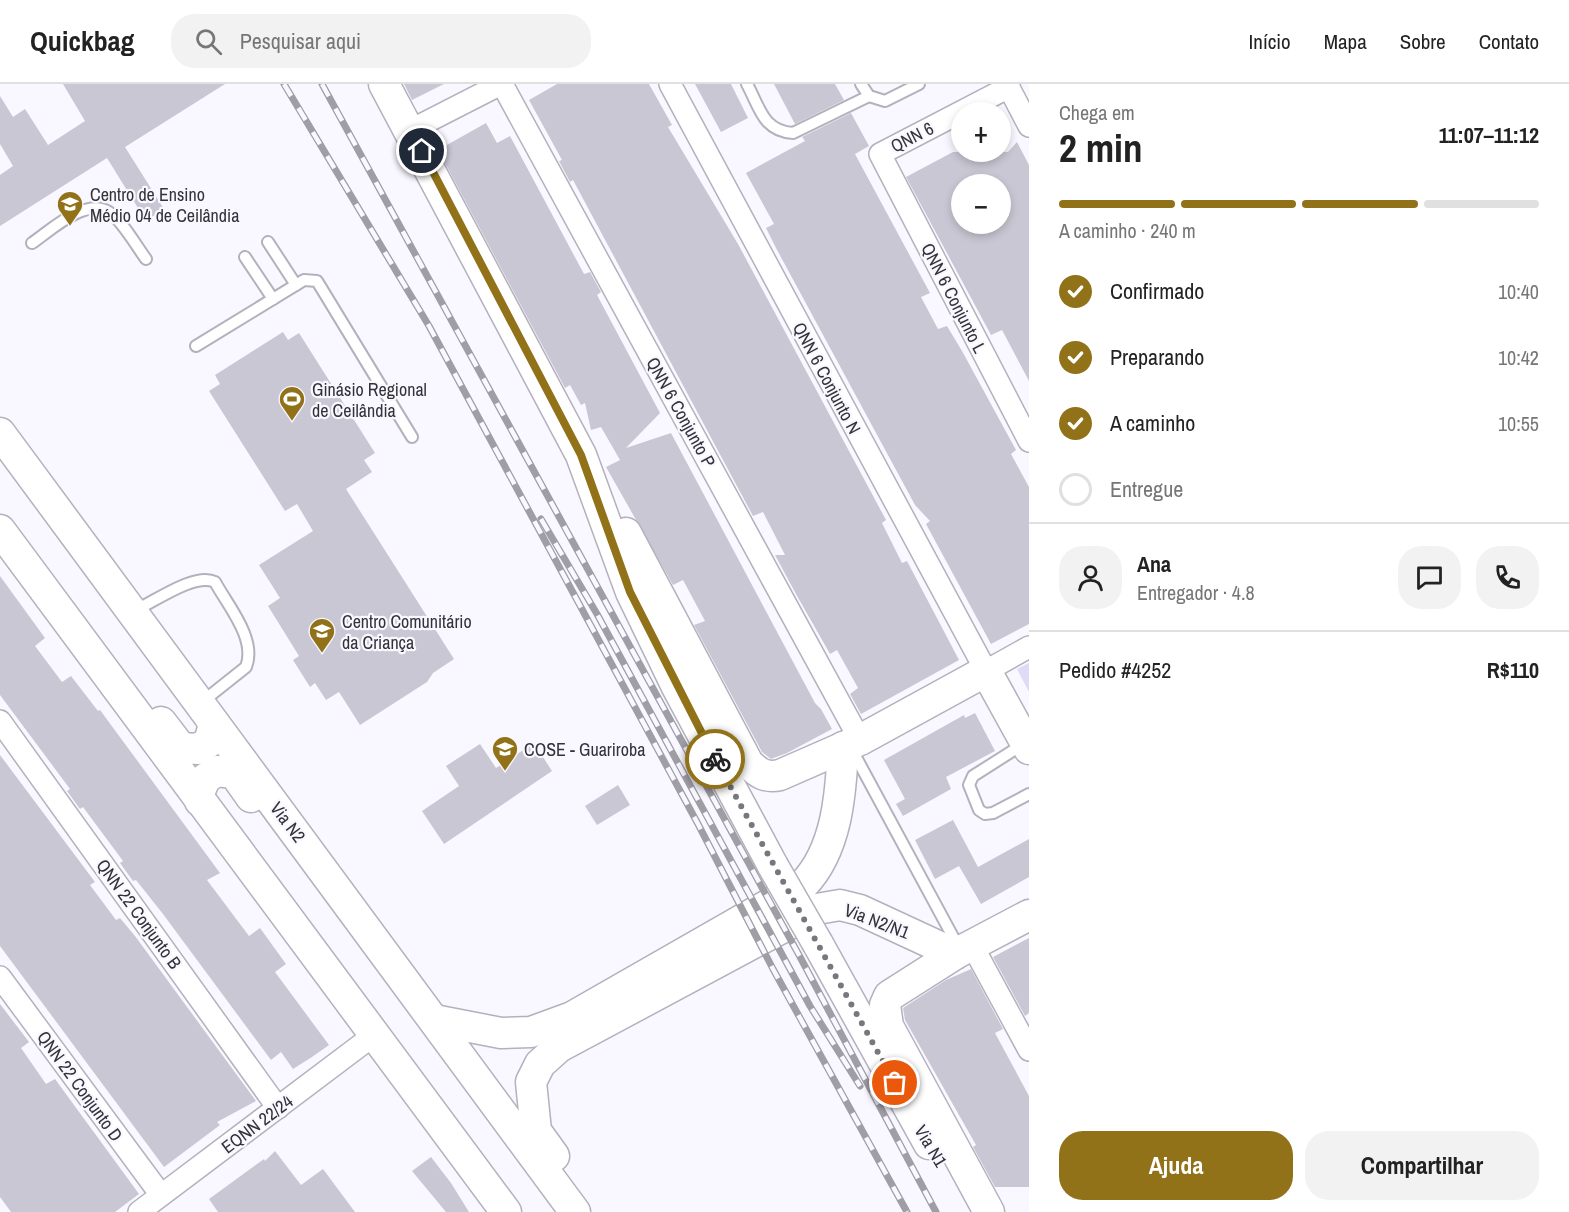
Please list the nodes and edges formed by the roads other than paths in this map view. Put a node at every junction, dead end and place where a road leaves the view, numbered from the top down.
1 (384, 84) edge
2 (501, 84) edge
3 (670, 84) edge
4 (747, 84) edge
5 (861, 84) edge
6 (920, 84) edge
7 (1008, 86) edge
8 (869, 96) junction
9 (1029, 126) edge
10 (411, 130) junction
11 (880, 154) joint
12 (268, 242) dead end
13 (32, 243) dead end
14 (245, 257) dead end
15 (146, 259) dead end
16 (296, 285) junction
17 (273, 299) junction
18 (196, 346) dead end
19 (0, 433) edge
20 (412, 438) dead end
21 (1029, 441) edge
22 (581, 455) junction
23 (0, 530) edge
24 (37, 580) junction
25 (131, 613) junction
26 (1029, 647) edge
27 (986, 671) junction
28 (206, 713) junction
29 (0, 721) edge
30 (851, 744) junction
31 (1027, 746) edge
32 (1029, 794) edge
33 (200, 801) junction
34 (1029, 915) edge
35 (375, 939) junction
36 (963, 950) junction
37 (0, 977) edge
38 (434, 1020) junction
39 (374, 1035) junction
40 (1029, 1050) edge
41 (278, 1108) junction
42 (161, 1196) junction
43 (139, 1212) edge
44 (506, 1212) edge
45 (575, 1212) edge
46 (594, 1212) edge
47 (977, 1212) edge
48 (989, 1212) edge

1 - 10 main road, Via N1
2 - 10 street
2 - 30 street, QNN 6 Conjunto P
3 - 27 street, QNN 6 Conjunto N
4 - 8 lane
5 - 8 lane
6 - 8 lane
7 - 9 street
7 - 11 street, QNN 6
10 - 22 main road, Via N1
11 - 21 street, QNN 6 Conjunto L
12 - 16 lane
13 - 15 lane
14 - 17 lane
16 - 17 lane
16 - 20 lane
17 - 18 lane
19 - 25 main road, Via N2
22 - 30 main road
22 - 47 main road, Via N1, bridge
23 - 24 main road
24 - 28 main road
24 - 33 main road
25 - 28 main road, Via N2
25 - 28 lane
26 - 27 street
27 - 30 main road
27 - 31 main road
28 - 35 main road, Via N2
29 - 41 street, QNN 22 Conjunto B
30 - 36 lane
30 - 38 main road
31 - 32 lane
33 - 35 main road
33 - 39 main road
34 - 36 main road
35 - 38 main road, Via N2
36 - 40 street
36 - 46 main road, Via N2/N1
36 - 48 main road
37 - 42 street, QNN 22 Conjunto D
38 - 45 main road, Via N2
39 - 41 street, EQNN 22/24
39 - 44 main road
41 - 42 street, EQNN 22/24
42 - 43 street, EQNN 22/24

